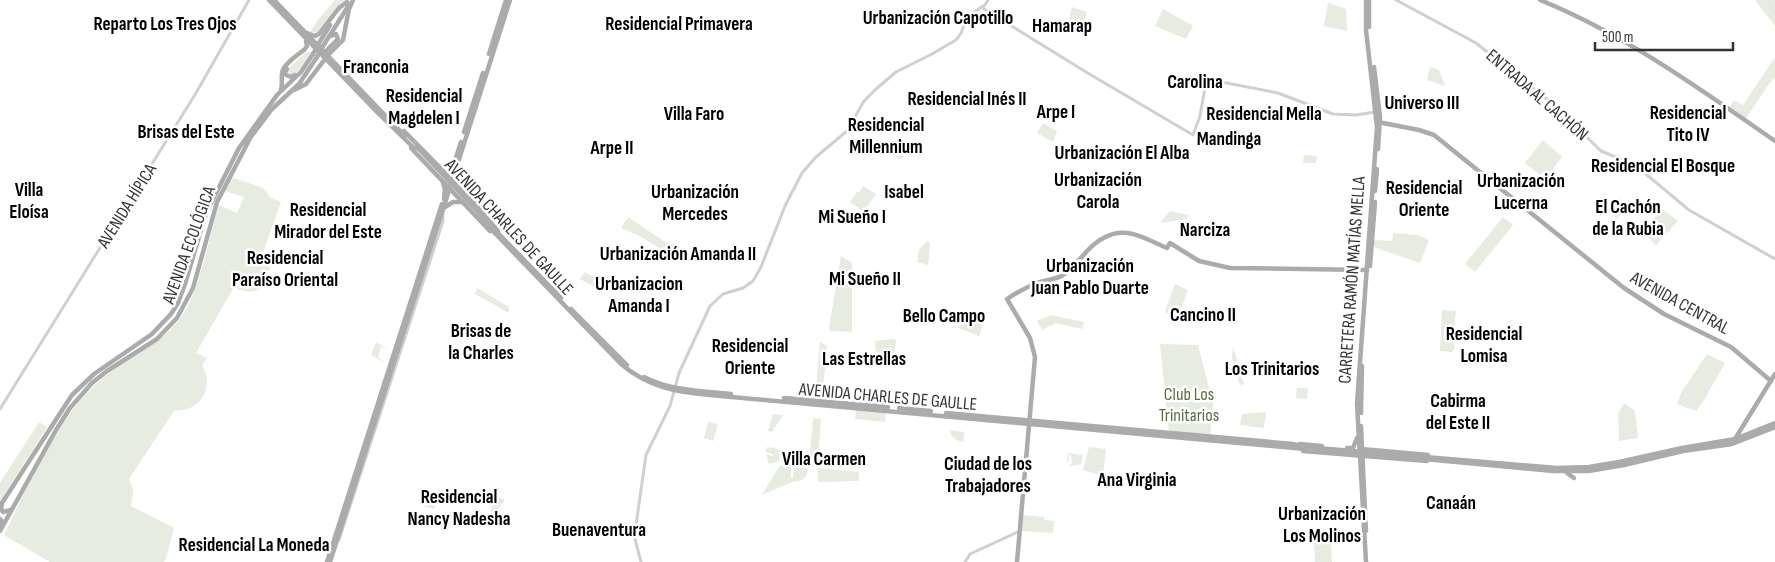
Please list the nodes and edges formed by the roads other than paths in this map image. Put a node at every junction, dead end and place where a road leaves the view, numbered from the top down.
1 (249, 0) edge
2 (268, 0) edge
3 (274, 0) edge
4 (350, 0) edge
5 (508, 0) edge
6 (988, 0) edge
7 (1368, 0) edge
8 (1396, 0) edge
9 (1540, 0) edge
10 (982, 7) junction
11 (305, 32) junction
12 (328, 36) junction
13 (306, 40) junction
14 (321, 44) junction
15 (314, 48) junction
16 (315, 56) junction
17 (326, 56) junction
18 (301, 72) junction
19 (279, 92) junction
20 (290, 92) junction
21 (1376, 112) junction
22 (1378, 122) junction
23 (397, 129) junction
24 (1775, 141) edge
25 (455, 165) junction
26 (441, 168) junction
27 (436, 174) junction
28 (450, 178) junction
29 (448, 186) junction
30 (465, 193) junction
31 (444, 199) junction
32 (462, 202) junction
33 (443, 210) junction
34 (505, 242) junction
35 (1775, 259) edge
36 (1367, 270) junction
37 (1775, 374) edge
38 (1771, 381) junction
39 (675, 389) junction
40 (0, 409) edge
41 (1030, 422) junction
42 (1775, 423) edge
43 (1775, 427) edge
44 (1735, 439) junction
45 (1293, 446) junction
46 (1359, 449) junction
47 (1663, 454) junction
48 (1361, 456) junction
49 (1434, 458) junction
50 (1582, 471) junction
51 (1566, 472) junction
52 (1, 504) edge
53 (12, 509) junction
54 (0, 518) edge
55 (1, 529) edge
56 (1020, 532) junction
57 (330, 562) edge
58 (642, 562) edge
59 (965, 562) edge
60 (1017, 562) edge
61 (1367, 562) edge

1 - 40 street, AVENIDA HÍPICA
2 - 13 main road, AVENIDA CHARLES DE GAULLE
3 - 11 main road, AVENIDA CHARLES DE GAULLE
4 - 11 main road
4 - 12 main road, AVENIDA ECOLÓGICA
4 - 14 main road, AVENIDA ECOLÓGICA
4 - 17 main road
5 - 25 main road
6 - 10 street
7 - 21 main road, CARRETERA RAMÓN MATÍAS MELLA
7 - 22 main road, CARRETERA RAMÓN MATÍAS MELLA
8 - 35 street, ENTRADA AL CACHÓN
9 - 24 main road
10 - 21 street
10 - 39 street
11 - 17 main road, AVENIDA CHARLES DE GAULLE
12 - 14 main road, AVENIDA ECOLÓGICA
12 - 17 main road
13 - 15 main road, AVENIDA CHARLES DE GAULLE
13 - 19 main road
14 - 16 main road, AVENIDA ECOLÓGICA, bridge
15 - 17 main road, AVENIDA CHARLES DE GAULLE
15 - 18 main road
16 - 18 main road, AVENIDA ECOLÓGICA
16 - 20 main road, AVENIDA ECOLÓGICA
17 - 20 main road
17 - 23 main road, AVENIDA CHARLES DE GAULLE
18 - 19 main road, AVENIDA ECOLÓGICA
19 - 52 main road
20 - 53 main road, AVENIDA ECOLÓGICA
21 - 22 main road, CARRETERA RAMÓN MATÍAS MELLA
22 - 36 main road, CARRETERA RAMÓN MATÍAS MELLA
22 - 38 main road, AVENIDA CENTRAL
22 - 46 main road, CARRETERA RAMÓN MATÍAS MELLA
23 - 26 main road
23 - 27 main road
23 - 34 main road, AVENIDA CHARLES DE GAULLE, bridge
25 - 26 main road
25 - 28 main road
25 - 30 main road
26 - 28 main road
27 - 29 main road
27 - 31 main road
28 - 29 main road
28 - 30 main road
29 - 31 main road
29 - 32 main road
29 - 33 main road
30 - 34 main road
31 - 57 main road
32 - 33 main road
32 - 34 main road
33 - 57 main road
34 - 39 main road, AVENIDA CHARLES DE GAULLE
36 - 41 main road
36 - 46 main road, CARRETERA RAMÓN MATÍAS MELLA
37 - 38 main road
38 - 44 main road
39 - 41 main road, AVENIDA CHARLES DE GAULLE
39 - 58 street
41 - 45 main road, AVENIDA CHARLES DE GAULLE
41 - 56 main road
42 - 44 main road
43 - 47 main road
44 - 47 main road
45 - 46 main road
45 - 48 main road
45 - 49 main road, AVENIDA CHARLES DE GAULLE, bridge
46 - 48 main road, CARRETERA RAMÓN MATÍAS MELLA
46 - 48 main road
46 - 49 main road
47 - 49 main road
47 - 50 main road
48 - 49 main road
48 - 61 main road, CARRETERA RAMÓN MATÍAS MELLA
49 - 51 main road
50 - 51 main road
50 - 51 main road
52 - 53 main road
53 - 55 main road, AVENIDA ECOLÓGICA
54 - 55 main road
56 - 59 street
56 - 60 main road

